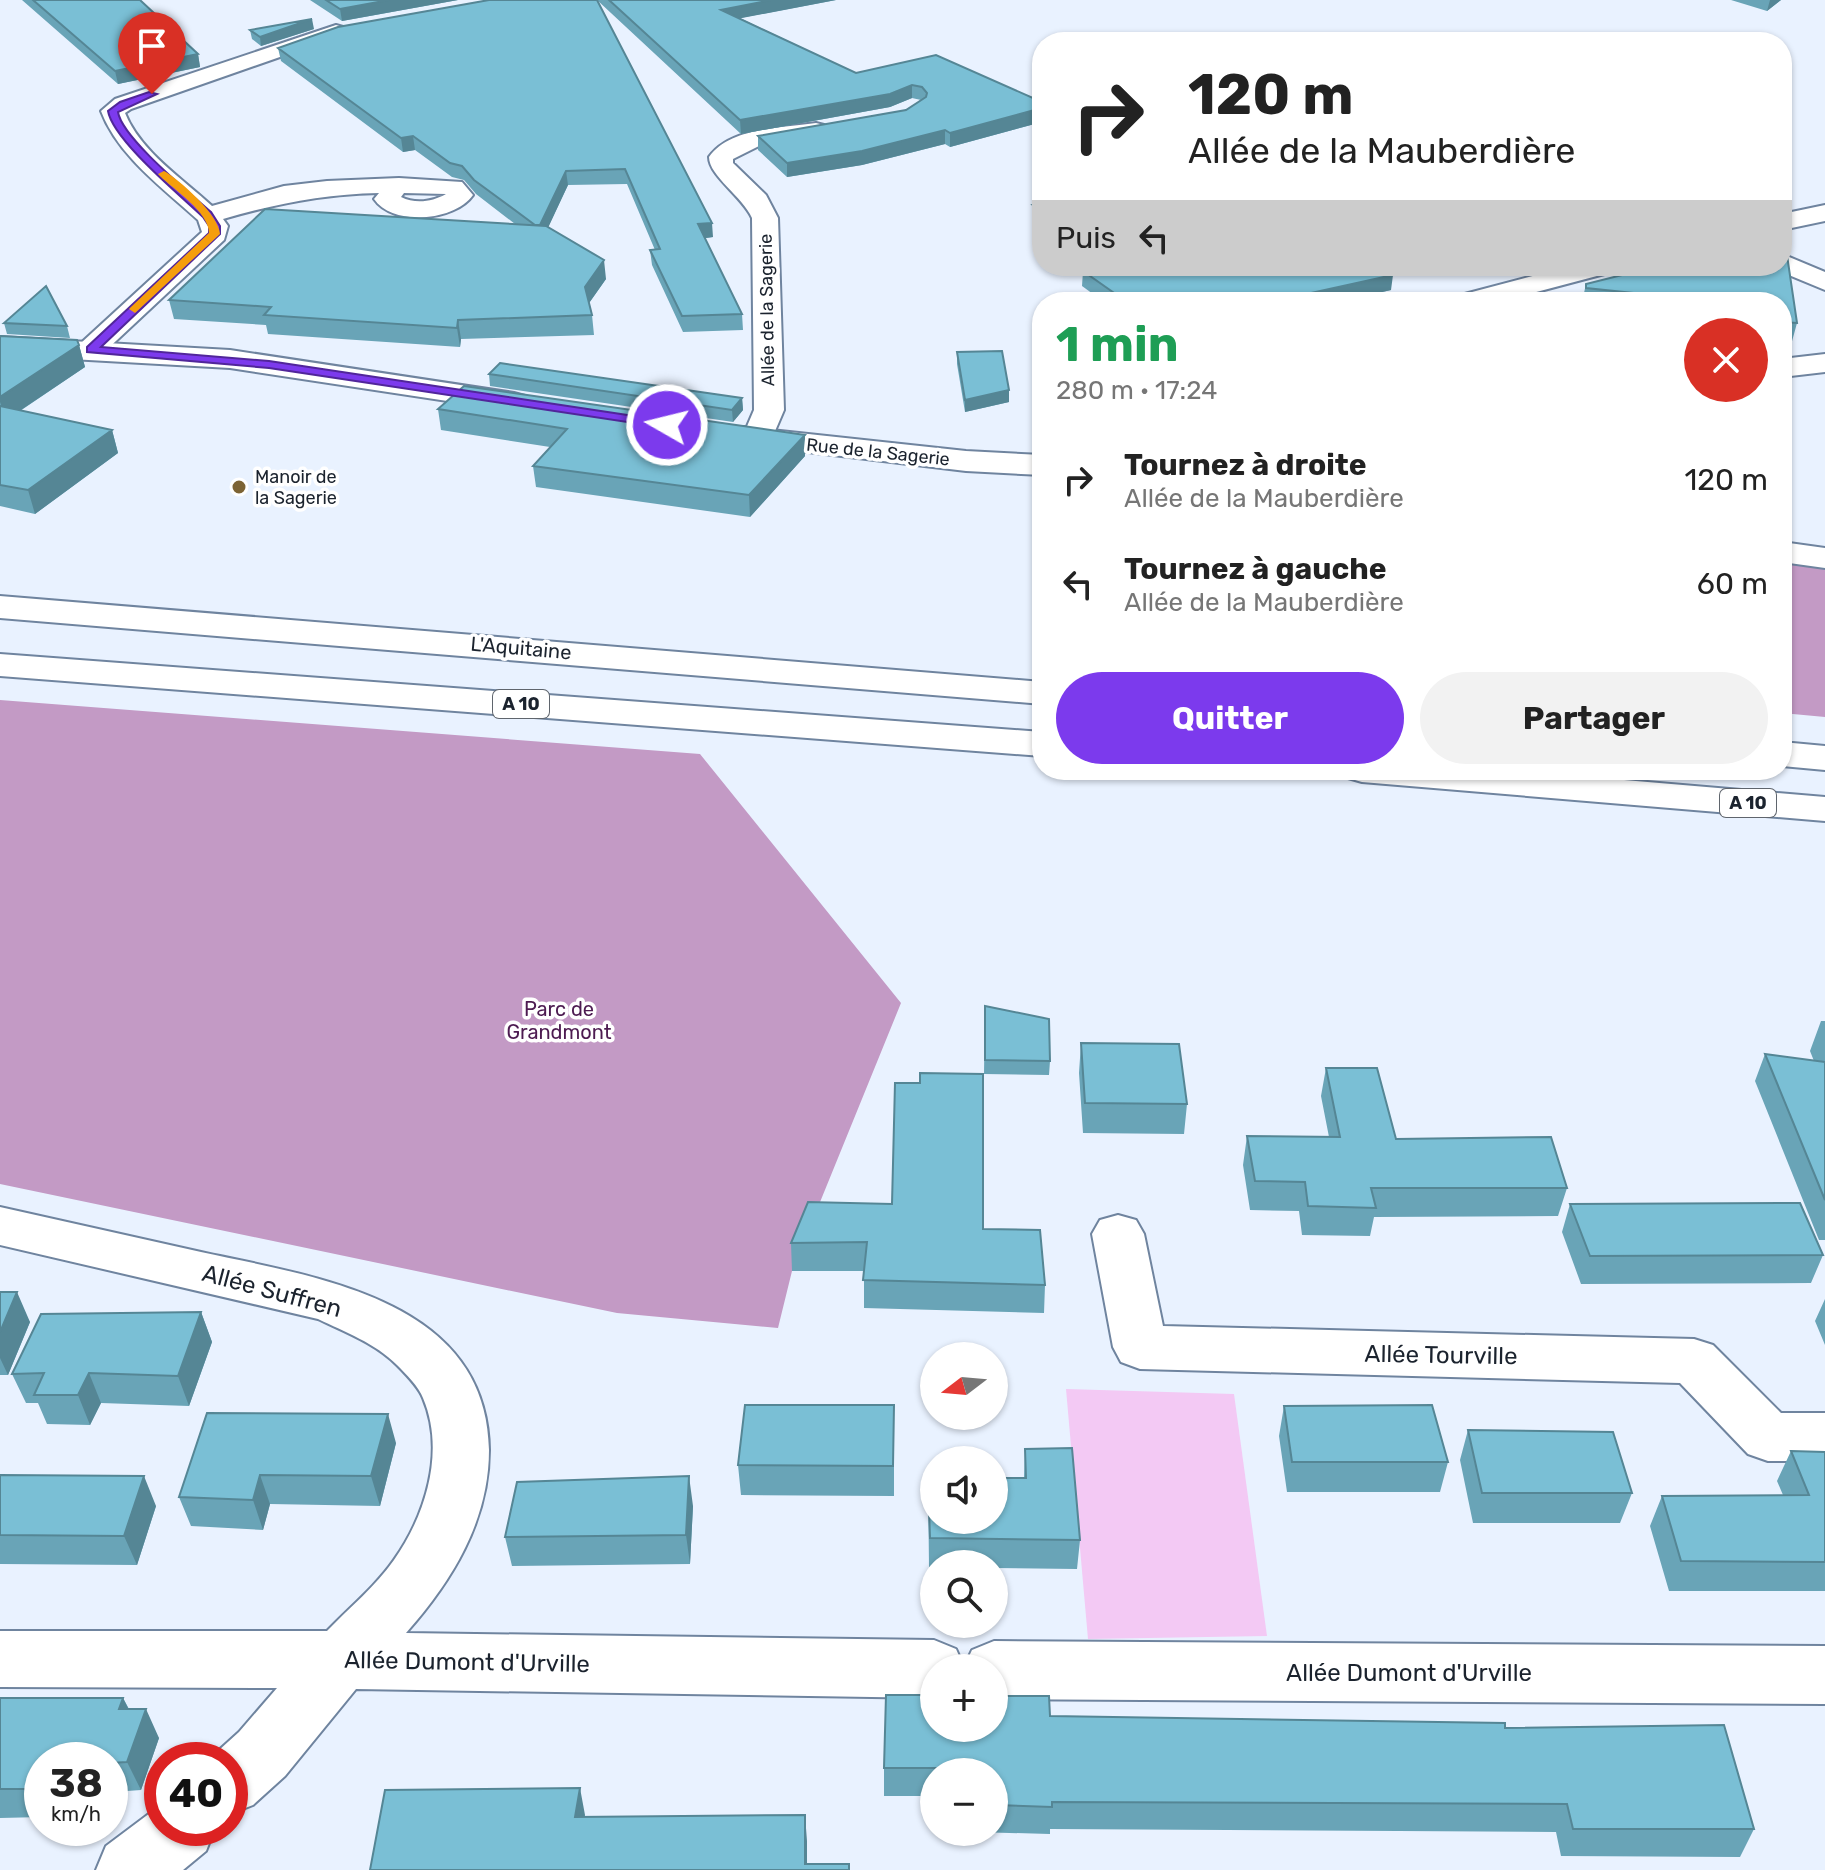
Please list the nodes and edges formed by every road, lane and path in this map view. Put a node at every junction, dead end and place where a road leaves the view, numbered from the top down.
1 (364, 26) edge
2 (838, 126) edge
3 (396, 186) dead end
4 (1825, 213) edge
5 (207, 215) junction
6 (1792, 220) edge
7 (1792, 267) edge
8 (1564, 276) edge
9 (1825, 282) edge
10 (1504, 292) edge
11 (0, 346) edge
12 (91, 349) junction
13 (1825, 363) edge
14 (1792, 367) edge
15 (546, 407) edge
16 (713, 431) edge
17 (758, 438) junction
18 (1032, 464) edge
19 (1792, 553) edge
20 (1825, 558) edge
21 (0, 607) edge
22 (0, 665) edge
23 (1032, 692) edge
24 (1032, 743) edge
25 (1792, 755) edge
26 (1825, 758) edge
27 (1481, 780) edge
28 (1825, 809) edge
29 (0, 1226) edge
30 (1118, 1234) dead end
31 (1825, 1437) edge
32 (0, 1659) edge
33 (341, 1660) junction
34 (920, 1669) edge
35 (1008, 1670) edge
36 (1825, 1675) edge
37 (248, 1767) edge
38 (163, 1846) edge
39 (130, 1870) edge

1 - 5 main road
2 - 17 main road, Allée de la Sagerie
3 - 5 main road
4 - 6 main road
5 - 12 main road
7 - 9 main road
8 - 10 main road
11 - 12 main road
12 - 15 main road
13 - 14 main road
16 - 17 main road, Rue de la Sagerie
17 - 18 main road, Rue de la Sagerie
19 - 20 main road
21 - 23 main road, L'Aquitaine
22 - 24 main road, A 10
25 - 26 main road
27 - 28 main road, A 10
29 - 33 main road, Allée Suffren
30 - 31 main road, Allée Tourville
32 - 33 main road, Allée Dumont d'Urville
33 - 34 main road, Allée Dumont d'Urville
33 - 37 main road, Allée Suffren
35 - 36 main road, Allée Dumont d'Urville
38 - 39 main road

